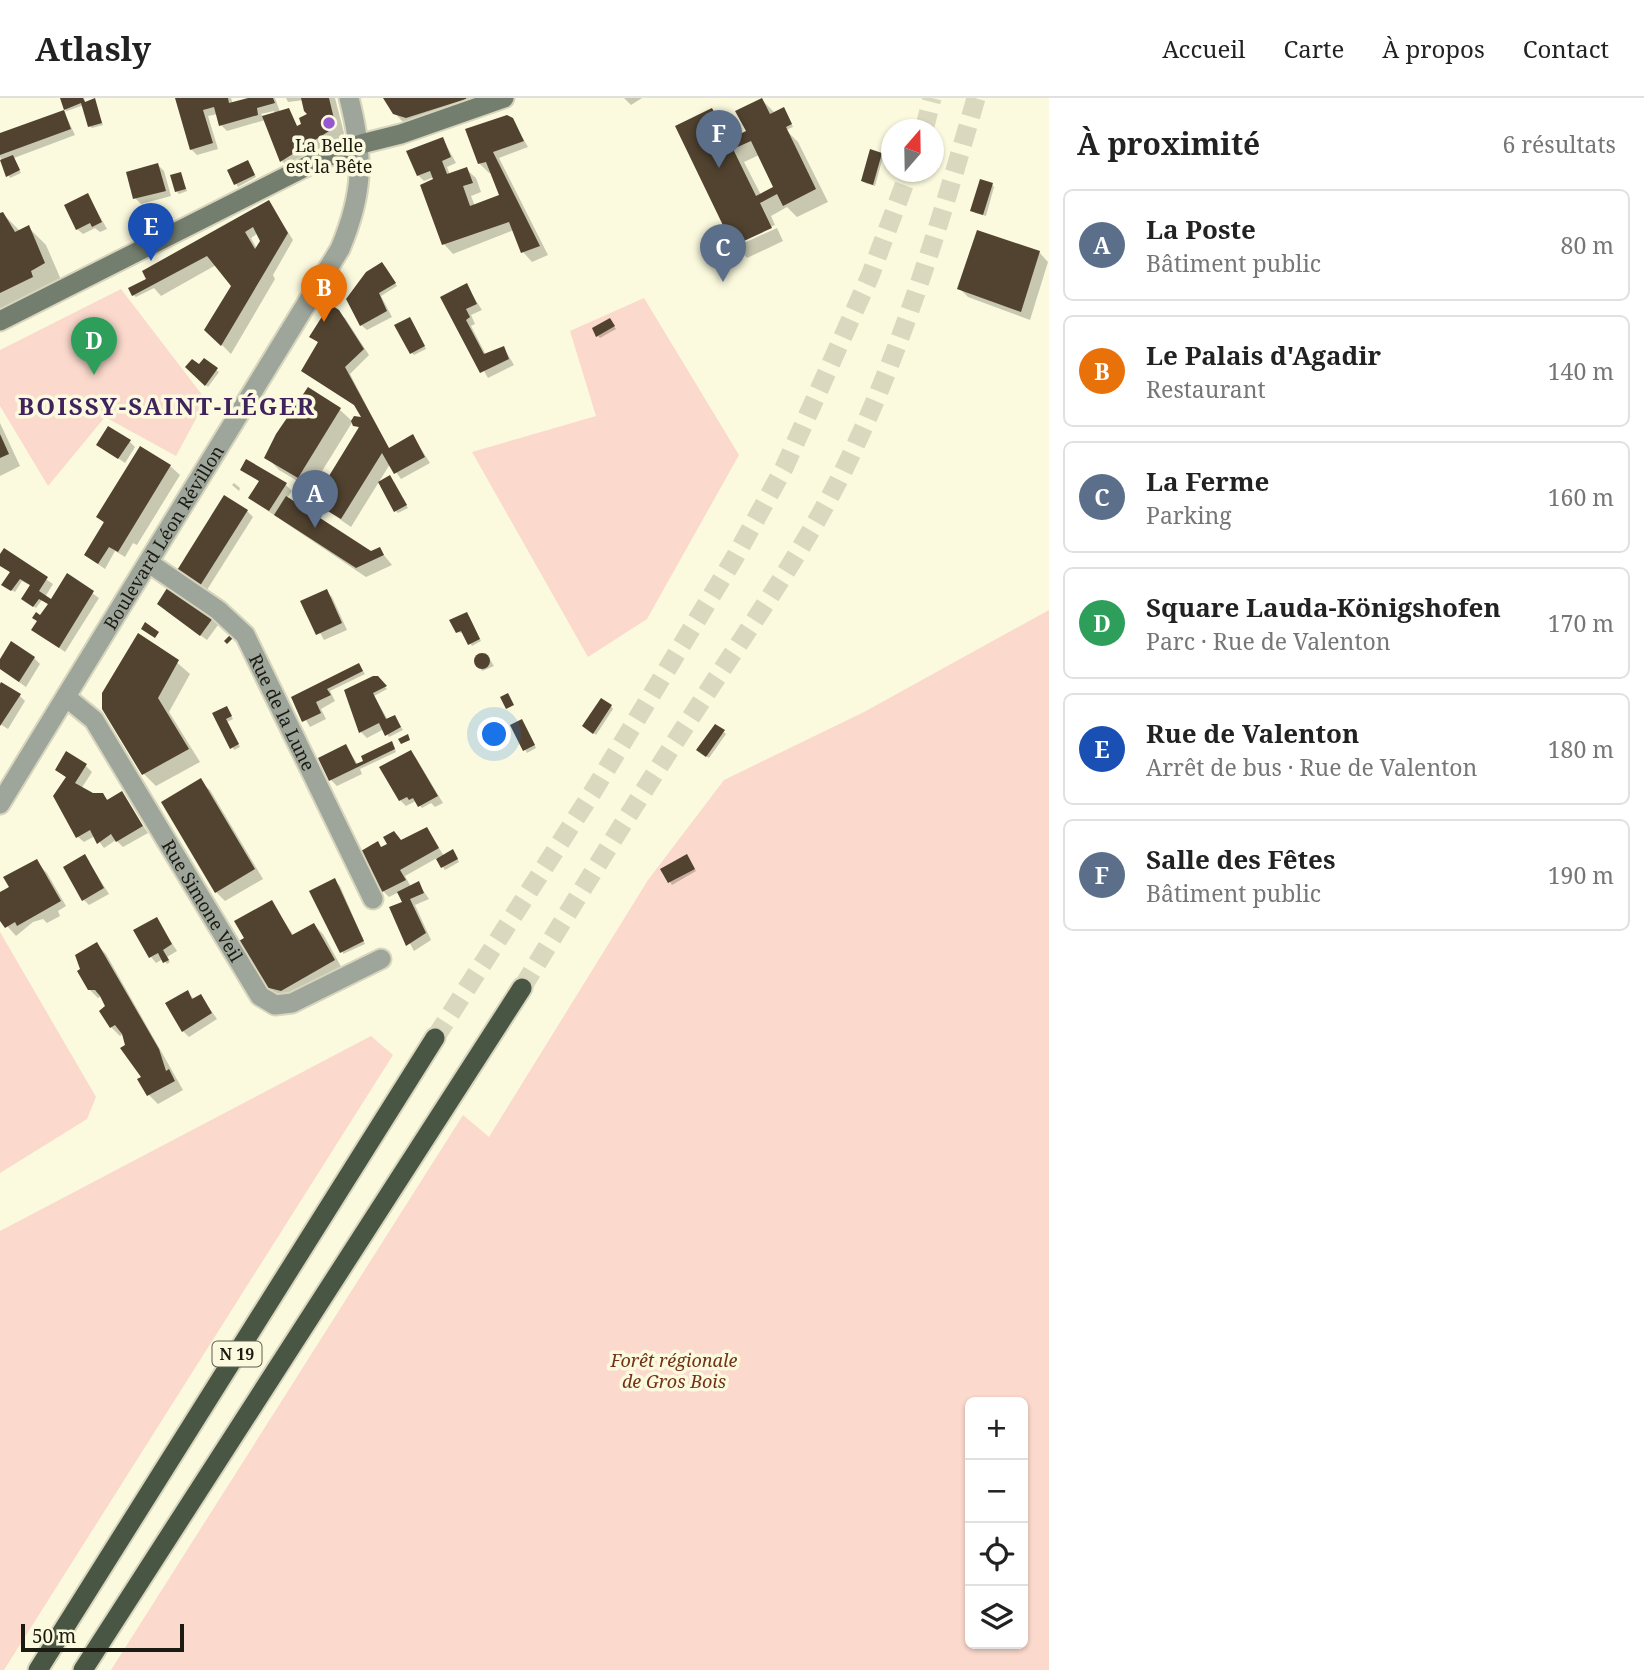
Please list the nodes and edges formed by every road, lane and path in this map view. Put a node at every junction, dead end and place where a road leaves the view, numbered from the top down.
1 (349, 98) edge
2 (504, 98) edge
3 (361, 144) junction
4 (0, 321) edge
5 (149, 563) junction
6 (66, 697) junction
7 (0, 804) edge
8 (373, 899) dead end
9 (381, 958) dead end
10 (522, 988) tunnel mouth
11 (435, 1038) tunnel mouth
12 (38, 1670) edge
13 (83, 1670) edge

1 - 3 street, Boulevard Léon Révillon
2 - 3 main road
3 - 4 main road
3 - 5 street, Boulevard Léon Révillon
5 - 6 street, Boulevard Léon Révillon
5 - 8 street, Rue de la Lune
6 - 7 street, Boulevard Léon Révillon
6 - 9 street, Rue Simone Veil
10 - 13 highway, N 19
11 - 12 highway, N 19

